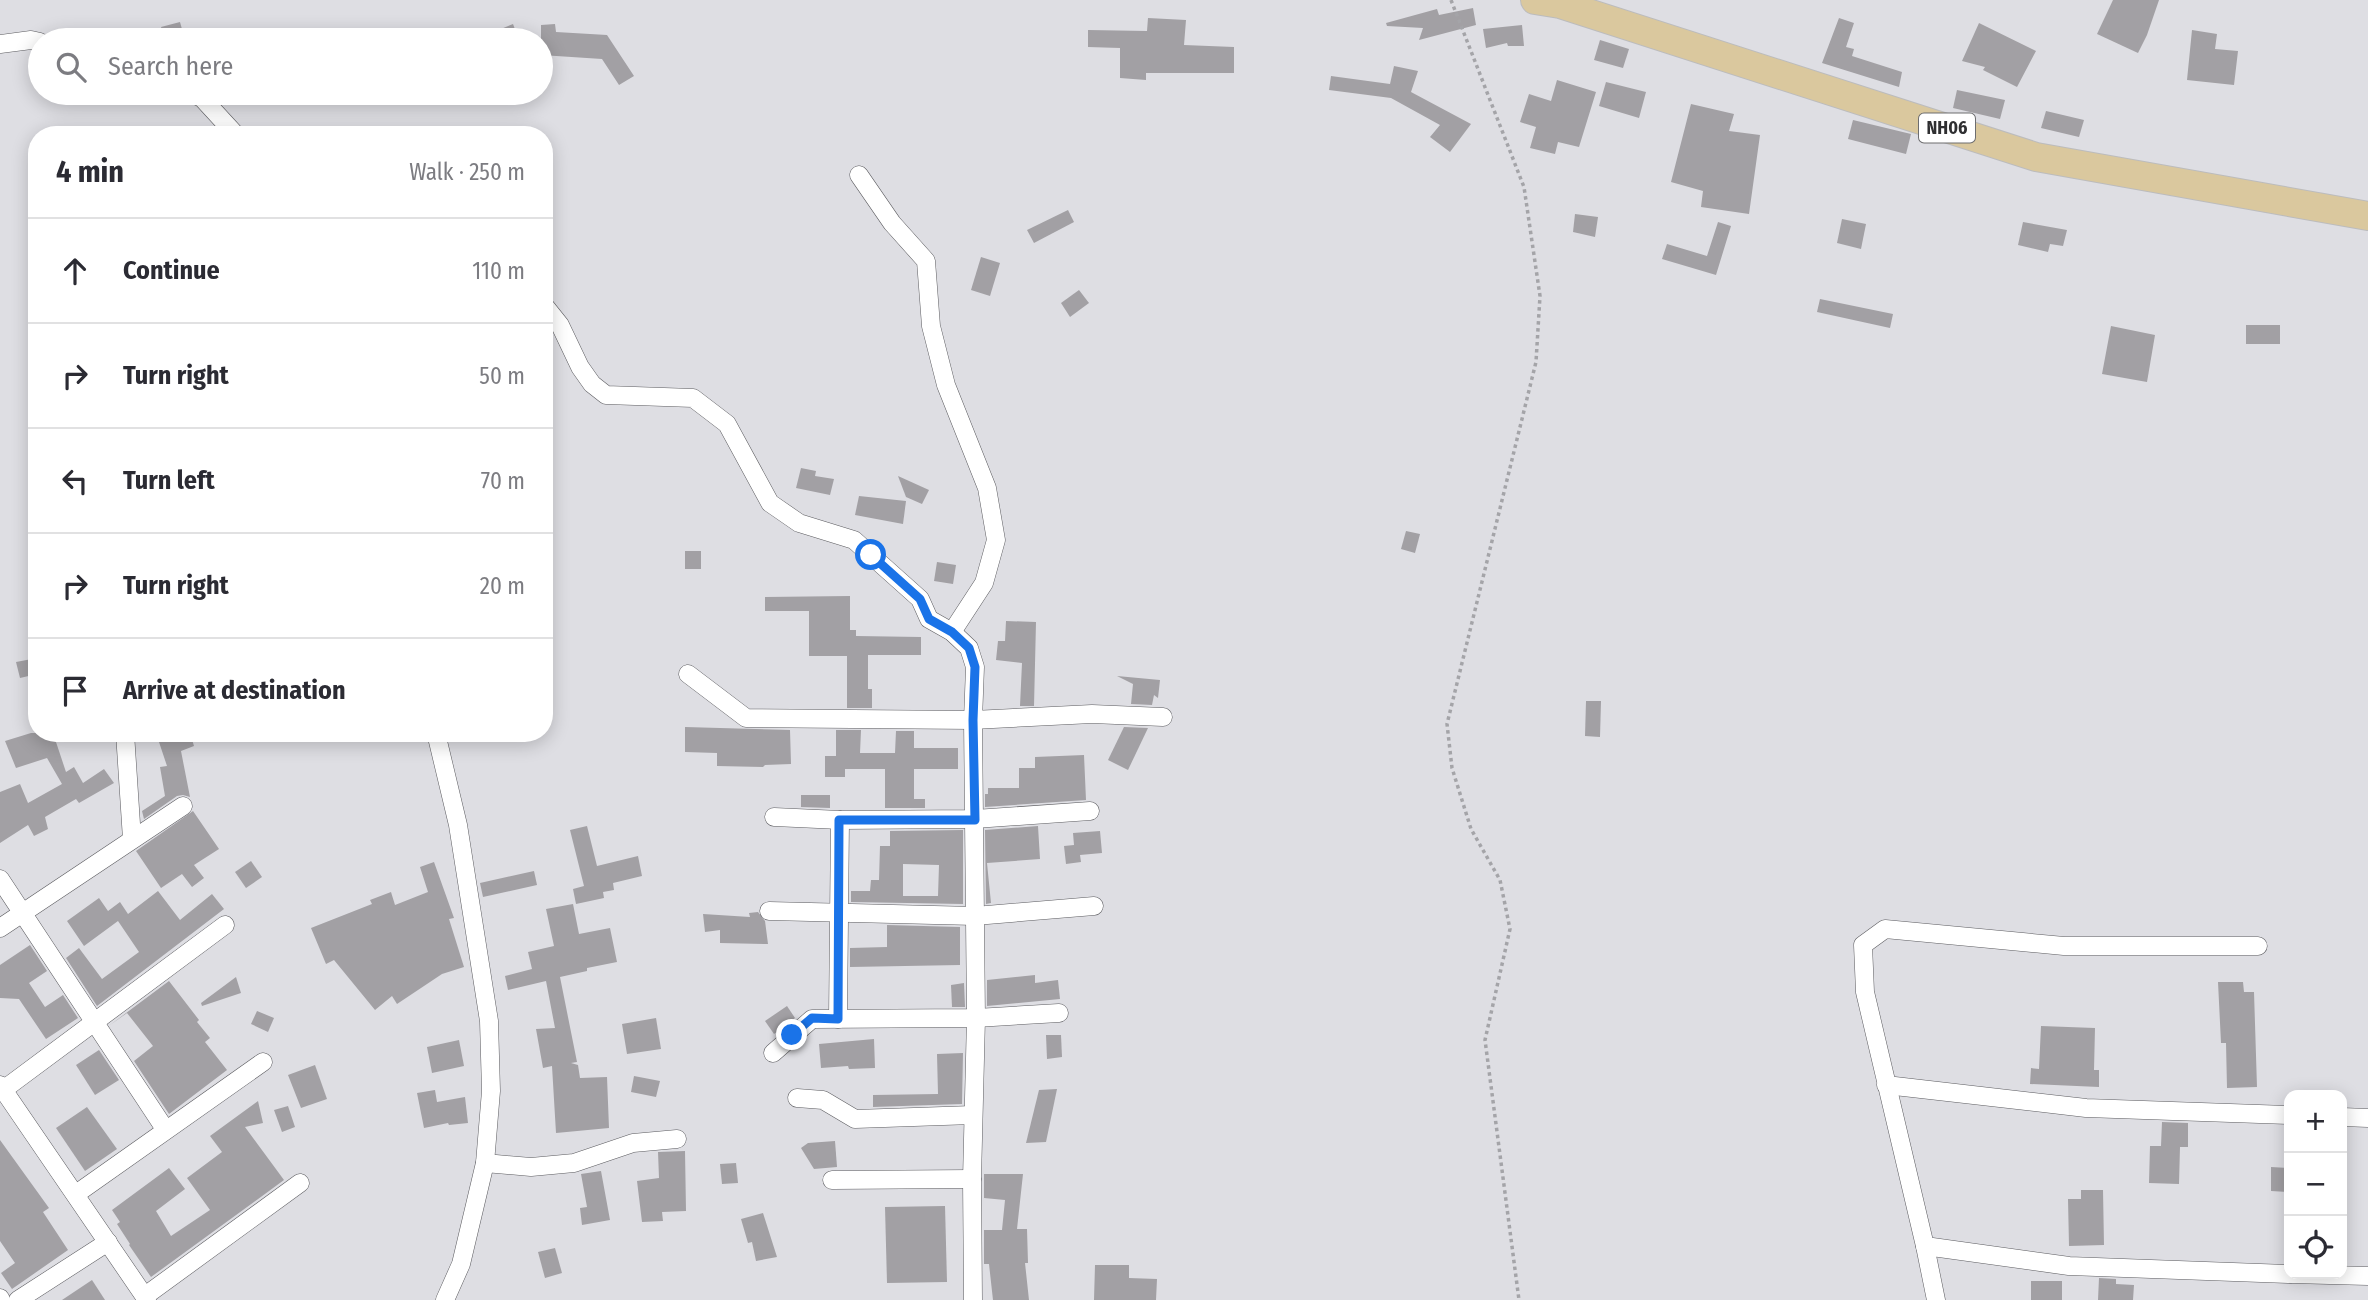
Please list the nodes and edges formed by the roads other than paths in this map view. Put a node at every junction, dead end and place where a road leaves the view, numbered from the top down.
1 (1535, 0) edge
2 (28, 40) edge
3 (0, 44) edge
4 (208, 105) edge
5 (228, 126) edge
6 (859, 175) dead end
7 (2368, 216) edge
8 (553, 316) edge
9 (952, 632) junction
10 (688, 674) dead end
11 (1163, 718) dead end
12 (973, 720) junction
13 (126, 742) edge
14 (438, 742) edge
15 (183, 806) dead end
16 (1090, 811) dead end
17 (774, 817) dead end
18 (839, 820) junction
19 (975, 820) junction
20 (132, 839) junction
21 (0, 879) edge
22 (1094, 906) dead end
23 (23, 911) junction
24 (769, 911) dead end
25 (839, 914) junction
26 (975, 916) junction
27 (225, 925) dead end
28 (0, 928) edge
29 (2258, 946) dead end
30 (1059, 1013) dead end
31 (976, 1018) junction
32 (838, 1019) junction
33 (96, 1023) junction
34 (773, 1053) dead end
35 (263, 1062) dead end
36 (1886, 1085) junction
37 (2, 1087) edge
38 (797, 1098) dead end
39 (973, 1115) junction
40 (2284, 1115) edge
41 (2347, 1117) edge
42 (2368, 1118) edge
43 (165, 1129) junction
44 (677, 1139) dead end
45 (485, 1163) junction
46 (972, 1179) junction
47 (832, 1180) dead end
48 (300, 1183) dead end
49 (76, 1194) junction
50 (108, 1242) junction
51 (1925, 1245) junction
52 (2284, 1274) edge
53 (2347, 1275) edge
54 (2368, 1276) edge
55 (146, 1298) edge
56 (23, 1299) edge
57 (445, 1300) edge
58 (973, 1300) edge
59 (1936, 1300) edge

1 - 7 main road, NH06
2 - 3 street
4 - 5 street
6 - 9 street
8 - 9 street
9 - 12 street
10 - 12 street
11 - 12 street
12 - 19 street
13 - 20 street
14 - 45 street
15 - 20 street
16 - 19 street
17 - 18 street
18 - 19 street
18 - 25 street
19 - 26 street
20 - 23 street
21 - 23 street
22 - 26 street
23 - 28 street
23 - 33 street
24 - 25 street
25 - 26 street
25 - 32 street
26 - 31 street
27 - 33 street
29 - 36 street
30 - 31 street
31 - 32 street
31 - 39 street
32 - 34 street
33 - 37 street
33 - 43 street
35 - 43 street
36 - 40 street
36 - 51 street
37 - 49 street
38 - 39 street
39 - 46 street
41 - 42 street
43 - 49 street
44 - 45 street
45 - 57 street
46 - 47 street
46 - 58 street
48 - 55 street
49 - 50 street
50 - 55 street
50 - 56 street
51 - 52 street
51 - 59 street
53 - 54 street

